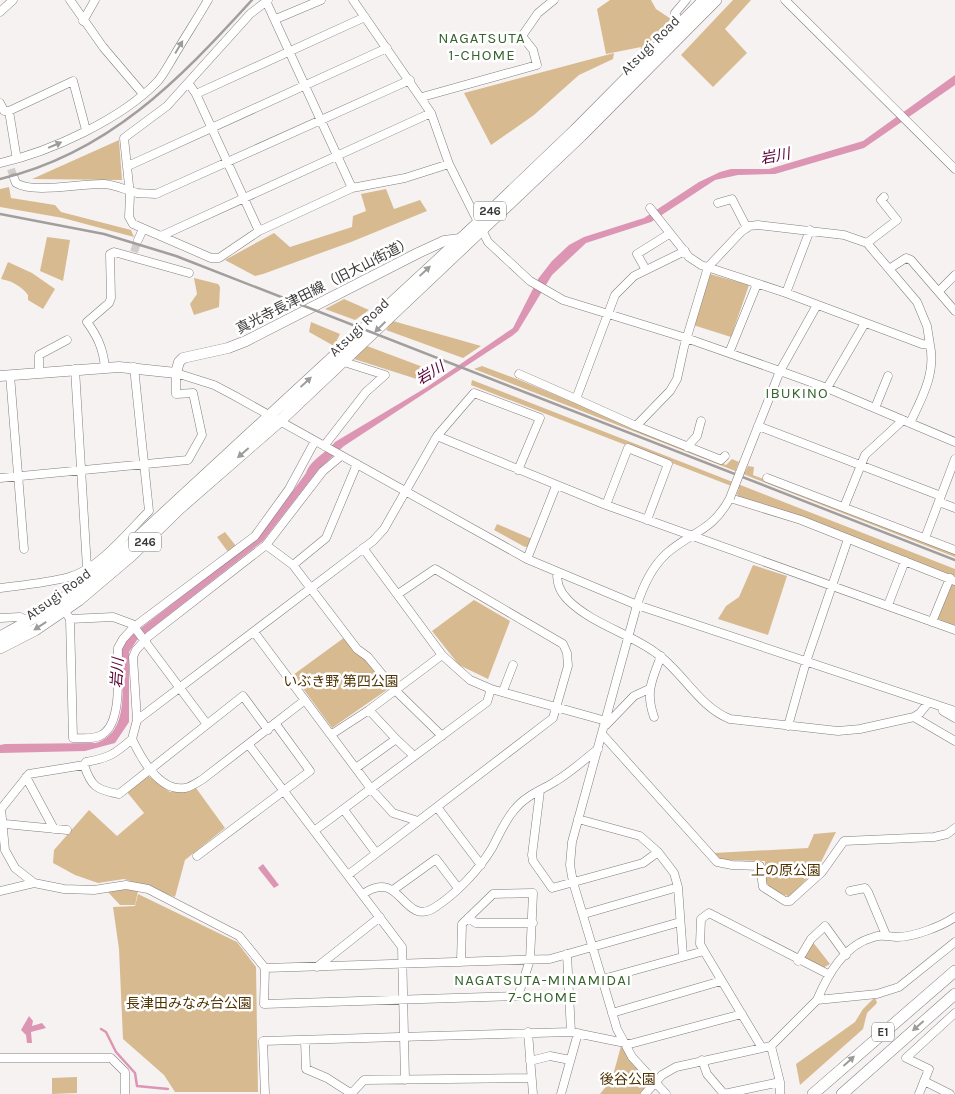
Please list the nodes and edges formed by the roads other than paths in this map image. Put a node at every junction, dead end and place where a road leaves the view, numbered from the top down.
1 (13, 0) edge
2 (70, 0) edge
3 (95, 0) edge
4 (208, 0) edge
5 (267, 0) edge
6 (321, 0) edge
7 (353, 0) edge
8 (554, 0) edge
9 (686, 0) edge
10 (704, 0) edge
11 (716, 0) edge
12 (785, 0) edge
13 (0, 12) edge
14 (365, 17) junction
15 (276, 19) junction
16 (83, 21) junction
17 (680, 25) junction
18 (387, 48) junction
19 (290, 51) junction
20 (410, 80) junction
21 (189, 84) junction
22 (306, 85) junction
23 (143, 94) junction
24 (196, 94) junction
25 (422, 97) junction
26 (0, 103) edge
27 (9, 111) junction
28 (432, 113) junction
29 (322, 120) junction
30 (211, 128) junction
31 (86, 130) junction
32 (16, 154) dead end
33 (338, 156) junction
34 (0, 163) edge
35 (227, 163) junction
36 (449, 164) junction
37 (128, 166) junction
38 (955, 169) edge
39 (14, 178) dead end
40 (352, 188) junction
41 (130, 189) junction
42 (244, 197) junction
43 (881, 200) dead end
44 (718, 203) dead end
45 (650, 209) dead end
46 (480, 227) junction
47 (747, 228) junction
48 (143, 229) junction
49 (810, 230) junction
50 (259, 231) junction
51 (669, 234) junction
52 (161, 236) junction
53 (460, 238) junction
54 (138, 240) tunnel mouth
55 (867, 243) junction
56 (685, 251) junction
57 (708, 267) junction
58 (889, 269) junction
59 (646, 270) junction
60 (189, 273) dead end
61 (955, 275) edge
62 (758, 284) junction
63 (939, 291) junction
64 (786, 293) junction
65 (817, 305) junction
66 (955, 311) edge
67 (606, 315) junction
68 (865, 323) junction
69 (686, 338) junction
70 (67, 340) dead end
71 (930, 345) junction
72 (729, 353) junction
73 (344, 362) junction
74 (105, 367) junction
75 (134, 367) junction
76 (75, 369) junction
77 (780, 371) junction
78 (39, 372) junction
79 (176, 373) junction
80 (519, 374) dead end
81 (5, 375) edge
82 (888, 376) dead end
83 (827, 388) junction
84 (576, 399) junction
85 (875, 408) junction
86 (275, 418) junction
87 (701, 421) dead end
88 (907, 422) junction
89 (636, 426) junction
90 (758, 426) junction
91 (437, 436) junction
92 (315, 441) junction
93 (955, 442) edge
94 (325, 446) junction
95 (687, 447) junction
96 (340, 455) junction
97 (725, 456) dead end
98 (955, 459) edge
99 (144, 464) junction
100 (357, 464) junction
101 (860, 465) junction
102 (81, 470) junction
103 (518, 470) junction
104 (18, 477) junction
105 (0, 478) edge
106 (767, 478) dead end
107 (556, 486) junction
108 (406, 491) junction
109 (730, 498) junction
110 (940, 499) junction
111 (606, 505) junction
112 (844, 507) junction
113 (955, 508) edge
114 (647, 520) junction
115 (694, 536) junction
116 (848, 538) junction
117 (925, 538) junction
118 (266, 545) junction
119 (363, 548) junction
120 (24, 549) dead end
121 (955, 550) edge
122 (527, 559) junction
123 (906, 561) junction
124 (293, 565) junction
125 (87, 568) junction
126 (557, 572) junction
127 (952, 580) edge
128 (832, 585) junction
129 (0, 588) edge
130 (310, 588) junction
131 (398, 594) junction
132 (637, 605) junction
133 (888, 605) junction
134 (67, 615) junction
135 (0, 618) edge
136 (30, 621) junction
137 (932, 622) junction
138 (134, 628) junction
139 (955, 630) edge
140 (254, 632) junction
141 (0, 637) edge
142 (629, 637) junction
143 (143, 640) junction
144 (0, 648) edge
145 (442, 654) junction
146 (661, 656) junction
147 (806, 662) junction
148 (513, 664) dead end
149 (179, 688) junction
150 (491, 689) junction
151 (649, 689) junction
152 (396, 690) junction
153 (503, 692) junction
154 (305, 700) junction
155 (928, 703) junction
156 (557, 706) junction
157 (369, 710) junction
158 (955, 712) edge
159 (654, 717) dead end
160 (914, 717) junction
161 (955, 718) edge
162 (137, 720) junction
163 (206, 723) junction
164 (275, 723) junction
165 (788, 726) junction
166 (604, 727) junction
167 (268, 730) junction
168 (332, 734) junction
169 (442, 736) junction
170 (396, 739) junction
171 (132, 740) junction
172 (955, 741) edge
173 (249, 745) junction
174 (598, 749) junction
175 (414, 756) junction
176 (84, 765) junction
177 (150, 768) junction
178 (356, 768) junction
179 (26, 777) junction
180 (284, 790) junction
181 (372, 790) junction
182 (540, 791) junction
183 (437, 807) junction
184 (344, 810) junction
185 (578, 819) junction
186 (418, 821) junction
187 (1, 826) edge
188 (955, 828) edge
189 (54, 829) junction
190 (68, 830) dead end
191 (314, 830) junction
192 (658, 852) junction
193 (376, 853) junction
194 (196, 856) dead end
195 (481, 865) junction
196 (348, 875) junction
197 (573, 882) junction
198 (34, 883) junction
199 (678, 887) junction
200 (458, 888) junction
201 (393, 890) junction
202 (850, 890) dead end
203 (0, 891) edge
204 (363, 894) junction
205 (584, 914) junction
206 (380, 917) junction
207 (955, 917) edge
208 (468, 918) junction
209 (533, 922) junction
210 (680, 922) junction
211 (886, 935) junction
212 (955, 942) edge
213 (593, 946) junction
214 (704, 951) junction
215 (567, 954) junction
216 (846, 955) junction
217 (683, 956) junction
218 (530, 960) junction
219 (798, 961) junction
220 (461, 962) junction
221 (402, 963) junction
222 (317, 967) junction
223 (265, 968) junction
224 (955, 971) edge
225 (828, 974) junction
226 (603, 978) junction
227 (721, 981) junction
228 (955, 994) edge
229 (403, 999) junction
230 (817, 1000) junction
231 (612, 1012) junction
232 (955, 1013) edge
233 (742, 1014) junction
234 (528, 1032) junction
235 (574, 1032) junction
236 (404, 1037) junction
237 (305, 1040) junction
238 (623, 1042) junction
239 (771, 1046) junction
240 (762, 1048) junction
241 (0, 1058) edge
242 (570, 1060) junction
243 (702, 1060) junction
244 (530, 1061) junction
245 (531, 1078) junction
246 (405, 1080) junction
247 (924, 1081) junction
248 (654, 1082) junction
249 (780, 1082) junction
250 (125, 1094) edge
251 (265, 1094) edge
252 (351, 1094) edge
253 (533, 1094) edge
254 (561, 1094) edge
255 (645, 1094) edge
256 (666, 1094) edge
257 (724, 1094) edge
258 (780, 1094) edge
259 (813, 1094) edge
260 (842, 1094) edge
261 (919, 1094) edge
262 (950, 1094) edge

1 - 13 street
2 - 16 street
3 - 16 street
23 -> 4 street
5 - 15 street
5 - 21 street
6 - 15 street
7 - 14 street
8 - 25 street
9 - 17 street
10 - 17 highway, Atsugi Road / 246
11 - 46 highway, Atsugi Road / 246
12 - 38 street
14 - 18 street
14 - 19 street
15 - 19 street
16 - 23 street
17 - 46 highway, Atsugi Road / 246
18 - 20 street
18 - 22 street
19 - 22 street
19 - 24 street
20 - 25 street
20 - 29 street
21 - 24 street
21 - 37 street
22 - 29 street
22 - 30 street
23 - 31 street
24 - 30 street
25 - 28 street
26 - 27 street
27 - 31 street
27 - 32 street
28 - 33 street
28 - 36 street
29 - 33 street
29 - 35 street
30 - 35 street
30 - 37 street
34 -> 31 street
33 - 40 street
33 - 42 street
35 - 41 street
35 - 42 street
36 - 40 street
36 - 46 street
37 - 41 street
39 - 41 street
40 - 50 street
41 - 48 street
42 - 50 street
42 - 52 street
43 - 55 street
44 - 47 street
45 - 51 street
46 - 53 highway, Atsugi Road / 246
46 - 67 street
46 -> 73 highway, Atsugi Road / 246
47 - 49 street
47 - 57 street
48 - 52 street
48 - 54 street
49 - 55 street
49 - 64 street
50 - 52 street
51 - 56 street
51 - 59 street
53 - 79 main road, 真光寺長津田線（旧大山街道）
86 -> 53 highway, Atsugi Road / 246
55 - 58 street
56 - 57 street
56 - 59 street
57 - 62 street
57 - 69 street
58 - 63 street
58 - 71 street
59 - 67 street
60 - 74 street
61 - 63 street
62 - 64 street
62 - 72 street
63 - 66 street
64 - 65 street
65 - 68 street
65 - 77 street
67 - 69 street
67 - 84 street
68 - 71 street
68 - 83 street
69 - 72 street
69 - 89 street
70 - 78 street
71 - 88 street
72 - 77 street
73 - 86 highway, Atsugi Road / 246
73 - 94 street
74 - 75 main road
74 - 76 main road
75 - 79 main road
75 - 99 street
76 - 78 main road
76 - 102 street
77 - 83 street
77 - 90 street
78 - 81 main road
79 - 86 street
79 - 99 street
80 - 84 street
81 - 104 street
82 - 85 street
83 - 85 street
84 - 89 street
85 - 88 street
86 - 92 street
86 -> 134 highway, Atsugi Road / 246
86 - 136 highway, Atsugi Road / 246
87 - 95 street
88 - 93 street
88 - 101 street
89 - 95 street
90 - 101 street
90 - 109 street, bridge
91 - 103 street
91 - 103 street
91 - 108 street
92 - 94 street
92 - 138 street
94 - 96 street
95 - 97 street
96 - 100 street
96 - 118 street
98 - 110 street
99 - 102 street
99 - 125 street
100 - 108 street
100 - 124 street
101 - 110 street
101 - 112 street
102 - 104 street
102 - 125 street
103 - 107 street
104 - 105 street
104 - 120 street
106 - 112 street
107 - 111 street
107 - 122 street
108 - 119 street
108 - 122 street
109 - 115 street
109 - 116 street
110 - 113 street
110 - 117 street
111 - 114 street
111 - 114 street
112 - 117 street
114 - 115 street
115 - 128 street
115 - 132 street
116 - 123 street
116 - 128 street
117 - 121 street
118 - 124 street
118 - 143 street
119 - 130 street
119 - 131 street
122 - 126 street
123 - 127 street
123 - 133 street
124 - 130 street
125 - 129 street
126 - 132 street
126 - 142 street
127 - 137 street
128 - 133 street
128 - 147 street
130 - 140 street
130 - 152 street
131 - 145 street
131 - 156 street
132 - 142 street
132 - 147 street
133 - 137 street
134 - 138 street
134 - 138 street
134 -> 144 highway, Atsugi Road / 246
135 - 136 street
136 - 141 highway, Atsugi Road / 246
137 - 139 street
138 - 143 street
140 - 149 street
140 - 154 street
142 - 146 street
142 - 166 street
143 - 149 street
143 - 162 street
145 - 150 street
145 - 152 street
146 - 151 street
146 - 165 street
147 - 155 street
147 - 165 street
148 - 153 street
149 - 162 street
149 - 163 street
150 - 153 street
150 - 169 street
151 - 159 street
151 - 166 street
152 - 157 street
152 - 169 street
153 - 156 street
154 - 164 street
154 - 168 street
155 - 158 street
155 - 160 street
155 - 161 street
156 - 166 street
156 - 183 street
157 - 168 street
157 - 170 street
160 - 165 street
160 - 172 street
162 - 171 street
163 - 167 street
163 - 177 street
164 - 167 street
164 - 180 street
166 - 174 street
166 - 188 street
167 - 173 street
168 - 178 street
169 - 175 street
170 - 175 street
170 - 178 street
171 - 176 street
171 - 177 street
173 - 177 street
173 - 180 street
174 - 182 street
174 - 185 street
175 - 181 street
176 - 177 street
176 - 179 street
178 - 181 street
179 - 187 street
179 - 189 street
180 - 191 street
180 - 194 street
181 - 184 street
181 - 186 street
182 - 195 street
182 - 197 street
183 - 186 street
183 - 195 street
184 - 191 street
184 - 193 street
185 - 192 street
185 - 197 street
186 - 193 street
187 - 189 street
187 - 198 street
189 - 190 street
191 - 196 street
192 - 197 street
192 - 199 street
193 - 196 street
195 - 200 street
196 - 204 street
197 - 205 street
198 - 203 street
198 - 223 street
199 - 205 street
199 - 210 street
200 - 201 street
200 - 201 street
201 - 204 street
202 - 211 street
204 - 206 street
205 - 213 street
206 - 221 street
206 - 222 street
207 - 211 street
208 - 209 street
208 - 209 street
208 - 220 street
209 - 218 street
210 - 213 street
210 - 217 street
211 - 216 street
212 - 230 street
213 - 215 street
213 - 226 street
214 - 217 street
214 - 219 street
214 - 227 street
215 - 218 street
215 - 235 street
216 - 219 street
216 - 225 street
217 - 226 street
218 - 220 street
218 - 229 street
219 - 225 street
220 - 221 street
221 - 222 street
221 - 229 street
222 - 223 street
223 - 229 street
259 -> 224 highway, E1
225 - 230 street
226 - 231 street
227 - 231 street
227 - 233 street
228 -> 260 highway, E1
229 - 236 street
230 - 239 street
231 - 238 street
232 - 247 street
233 - 238 street
233 - 240 street
234 - 235 street
234 - 236 street
234 - 244 street
235 - 238 street
235 - 242 street
236 - 237 street
236 - 246 street
237 - 251 street
237 - 252 street
238 - 248 street
239 - 240 street
239 - 249 street
240 - 243 street
241 - 250 street
242 - 244 street
242 - 254 street
243 - 248 street
243 - 257 street
244 - 245 street
245 - 246 street
245 - 253 street
246 - 252 street
247 - 261 street
247 - 262 street
248 - 255 street
248 - 256 street
249 - 257 street
249 - 258 street

